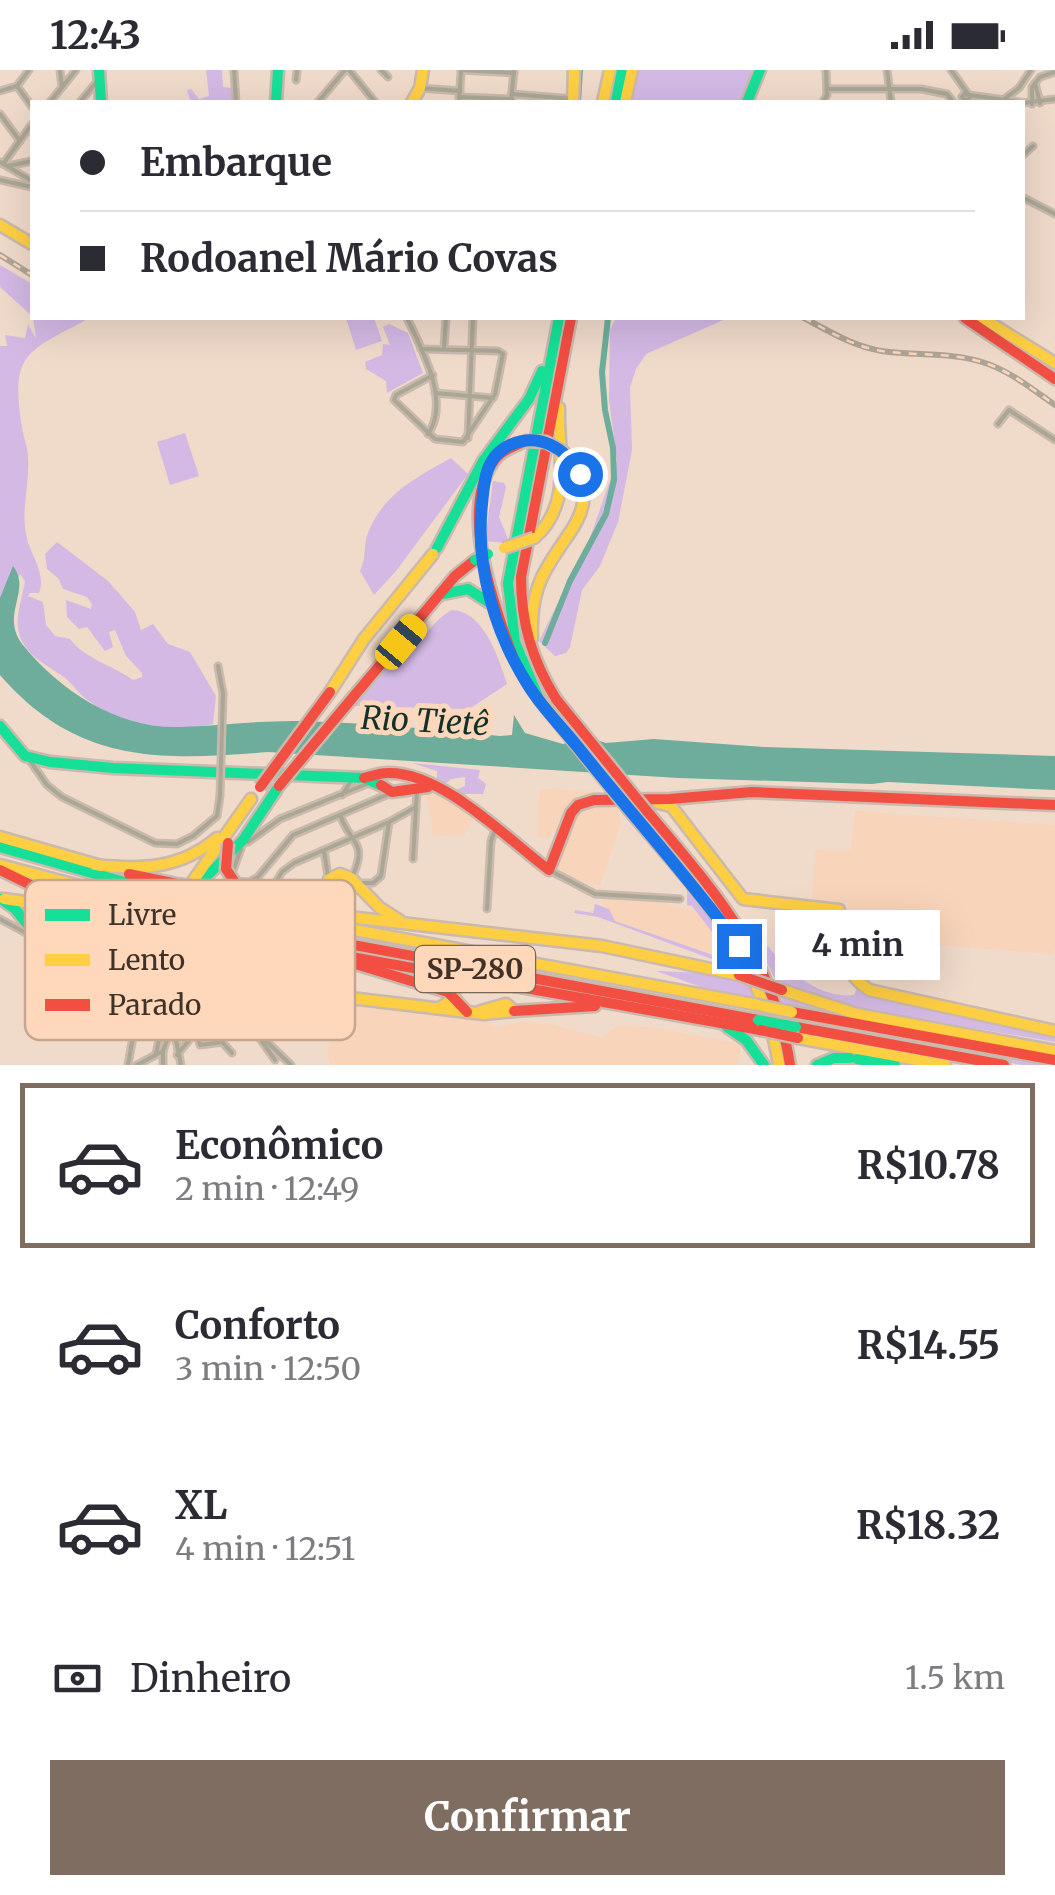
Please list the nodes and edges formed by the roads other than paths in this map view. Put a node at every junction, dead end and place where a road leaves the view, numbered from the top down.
1 (29, 70) edge
2 (60, 70) edge
3 (76, 70) edge
4 (234, 70) edge
5 (278, 70) edge
6 (297, 70) edge
7 (347, 70) edge
8 (381, 70) edge
9 (423, 70) edge
10 (461, 70) edge
11 (574, 70) edge
12 (610, 70) edge
13 (622, 70) edge
14 (632, 70) edge
15 (762, 70) edge
16 (826, 70) edge
17 (887, 70) edge
18 (951, 70) edge
19 (1030, 70) edge
20 (514, 72) edge
21 (1055, 72) edge
22 (100, 74) edge
23 (388, 77) dead end
24 (296, 80) dead end
25 (1035, 82) junction
26 (17, 86) junction
27 (62, 87) junction
28 (420, 88) junction
29 (827, 89) junction
30 (890, 89) junction
31 (0, 91) edge
32 (459, 97) edge
33 (512, 98) edge
34 (966, 99) edge
35 (1055, 99) edge
36 (52, 100) edge
37 (81, 100) edge
38 (101, 100) edge
39 (236, 100) edge
40 (276, 100) edge
41 (320, 100) edge
42 (372, 100) edge
43 (413, 100) edge
44 (553, 100) edge
45 (573, 100) edge
46 (604, 100) edge
47 (616, 100) edge
48 (625, 100) edge
49 (750, 100) edge
50 (824, 100) edge
51 (891, 100) edge
52 (952, 100) edge
53 (1003, 100) edge
54 (1040, 102) junction
55 (1025, 103) edge
56 (30, 104) edge
57 (1032, 104) junction
58 (0, 114) edge
59 (30, 127) edge
60 (20, 140) junction
61 (1034, 146) dead end
62 (1025, 154) edge
63 (30, 161) edge
64 (4, 164) edge
65 (0, 180) edge
66 (30, 183) edge
67 (30, 184) edge
68 (1025, 199) edge
69 (1055, 214) edge
70 (0, 222) edge
71 (30, 238) edge
72 (407, 320) edge
73 (446, 320) edge
74 (472, 320) edge
75 (559, 320) edge
76 (570, 320) edge
77 (968, 320) edge
78 (985, 320) edge
79 (559, 344) junction
80 (421, 349) junction
81 (444, 349) junction
82 (471, 350) junction
83 (1055, 365) edge
84 (433, 375) junction
85 (1055, 381) edge
86 (435, 393) junction
87 (469, 395) junction
88 (494, 398) junction
89 (468, 416) junction
90 (479, 421) junction
91 (998, 424) dead end
92 (428, 434) junction
93 (468, 438) junction
94 (1055, 440) edge
95 (524, 557) junction
96 (548, 565) junction
97 (484, 572) junction
98 (509, 572) junction
99 (440, 596) junction
100 (494, 610) junction
101 (218, 666) dead end
102 (538, 671) junction
103 (532, 688) junction
104 (0, 726) edge
105 (22, 756) junction
106 (392, 772) junction
107 (416, 783) junction
108 (278, 787) junction
109 (376, 787) junction
110 (255, 794) junction
111 (342, 795) junction
112 (674, 802) junction
113 (648, 805) junction
114 (1055, 805) edge
115 (416, 807) junction
116 (341, 817) junction
117 (328, 822) junction
118 (389, 822) junction
119 (344, 825) junction
120 (496, 829) junction
121 (0, 836) edge
122 (352, 836) junction
123 (0, 847) edge
124 (324, 851) junction
125 (413, 859) dead end
126 (95, 865) junction
127 (0, 868) edge
128 (549, 870) junction
129 (351, 878) junction
130 (49, 880) edge
131 (117, 880) edge
132 (160, 880) edge
133 (191, 880) edge
134 (203, 880) edge
135 (232, 880) edge
136 (237, 880) edge
137 (254, 880) edge
138 (278, 880) edge
139 (325, 880) edge
140 (348, 880) edge
141 (25, 882) edge
142 (355, 882) edge
143 (0, 898) edge
144 (680, 900) dead end
145 (25, 902) edge
146 (487, 910) dead end
147 (355, 916) edge
148 (0, 920) edge
149 (25, 921) edge
150 (407, 924) junction
151 (355, 930) edge
152 (25, 932) edge
153 (355, 946) edge
154 (355, 955) edge
155 (355, 955) edge
156 (355, 964) edge
157 (477, 969) junction
158 (355, 998) edge
159 (355, 998) edge
160 (455, 998) junction
161 (442, 1007) junction
162 (465, 1010) junction
163 (657, 1010) junction
164 (714, 1020) junction
165 (759, 1025) junction
166 (1055, 1031) edge
167 (797, 1033) junction
168 (132, 1040) edge
169 (159, 1040) edge
170 (167, 1040) edge
171 (175, 1040) edge
172 (189, 1040) edge
173 (199, 1040) edge
174 (263, 1040) edge
175 (264, 1040) edge
176 (223, 1042) joint
177 (1055, 1048) edge
178 (163, 1051) junction
179 (232, 1053) dead end
180 (156, 1054) junction
181 (177, 1055) junction
182 (275, 1060) dead end
183 (1055, 1060) edge
184 (128, 1065) edge
185 (137, 1065) edge
186 (163, 1065) edge
187 (181, 1065) edge
188 (291, 1065) edge
189 (764, 1065) edge
190 (779, 1065) edge
191 (790, 1065) edge
192 (817, 1065) edge
193 (895, 1065) edge
194 (945, 1065) edge
195 (1004, 1065) edge

1 - 26 street
2 - 27 street
3 - 27 street
4 - 39 street
5 - 40 main road
6 - 24 street
7 - 41 street
7 - 42 street
8 - 23 street
9 - 28 main road
10 - 20 street
10 - 32 street
11 - 45 main road
12 - 46 main road
13 - 47 main road
14 - 48 main road
15 - 49 main road
16 - 29 street
17 - 30 street
18 - 34 street
19 - 53 street
20 - 33 street
21 - 25 street
22 - 37 street
22 - 38 main road
25 - 54 street
25 - 57 street
26 - 31 street
26 - 56 street
27 - 36 street
28 - 32 street
28 - 43 main road
29 - 30 street
29 - 50 street
30 - 51 street
30 - 52 street
32 - 33 street
33 - 44 street
34 - 53 street
35 - 54 street
54 - 57 street
55 - 57 street
58 - 60 street
59 - 60 street
60 - 64 street
61 - 62 street
63 - 64 street
64 - 66 street
65 - 67 street
68 - 69 street
70 - 71 main road
72 - 80 street
73 - 81 street
74 - 82 street
75 - 79 main road
76 - 79 main road
77 - 85 main road
78 - 83 main road
79 - 95 main road
79 - 98 main road
79 - 99 main road, bridge
79 - 110 main road, bridge
80 - 81 street
80 - 84 street
81 - 82 street
82 - 87 street
82 - 88 street
84 - 86 street
84 - 92 street
86 - 87 street
86 - 92 street
87 - 88 street
87 - 89 street
88 - 90 street
89 - 90 street
89 - 93 street
90 - 93 street
91 - 94 street
92 - 93 street
95 - 96 main road
95 - 102 main road
96 - 97 main road, bridge
96 - 102 main road
97 - 98 main road
97 - 100 main road
98 - 103 main road
99 - 100 main road
99 - 108 main road, bridge
100 - 103 main road
101 - 105 street, bridge
102 - 113 main road, bridge
103 - 190 main road, bridge
104 - 105 main road
105 - 109 main road
106 - 107 main road
106 - 109 main road
106 - 109 main road
107 - 109 main road
107 - 115 street
107 - 120 main road
108 - 134 main road
108 - 135 main road, bridge
109 - 111 street
109 - 111 street
109 - 116 street
110 - 126 main road
110 - 133 main road
111 - 136 street
112 - 113 main road
112 - 114 main road
112 - 166 main road
113 - 128 main road
113 - 191 main road
115 - 118 street
115 - 125 street
116 - 117 street
116 - 119 street
117 - 119 street
117 - 137 street
118 - 122 street
118 - 129 street
119 - 122 street
120 - 128 main road
120 - 146 street
121 - 126 main road
122 - 124 street
122 - 129 street
123 - 131 main road, SP-280, bridge
124 - 138 street
124 - 139 street
126 - 132 main road, bridge
127 - 130 main road, SP-280, bridge
127 - 141 main road
128 - 144 street
129 - 140 main road
142 - 150 main road
143 - 145 main road
143 - 149 main road
147 - 150 main road
148 - 152 street
150 - 177 main road, bridge
151 - 183 main road, SP-280, bridge
153 - 157 main road, SP-280, bridge
154 - 157 main road
155 - 163 main road
156 - 160 main road
157 - 165 main road, SP-280
158 - 161 main road
159 - 162 main road
160 - 161 main road
160 - 162 main road
161 - 162 main road
162 - 163 main road
163 - 164 main road
164 - 165 main road
164 - 189 main road
165 - 167 main road, bridge
167 - 194 main road
167 - 195 main road
168 - 184 street
169 - 180 street
170 - 178 street
171 - 181 street
172 - 181 street
173 - 176 street
174 - 182 street
175 - 188 street
176 - 179 street
178 - 180 street
178 - 186 street
180 - 185 street
181 - 187 street
192 - 193 main road

